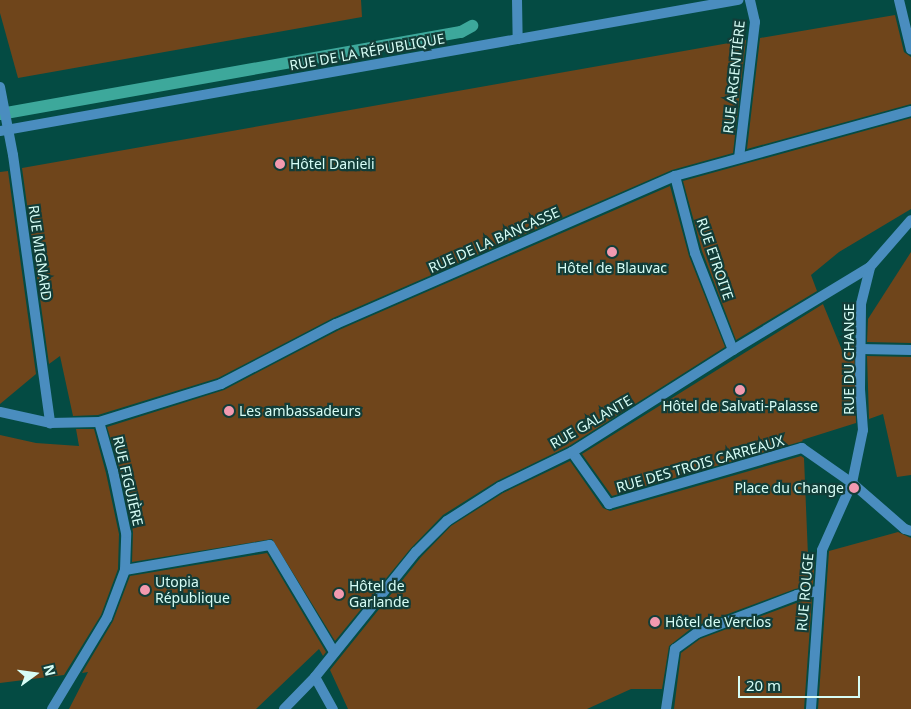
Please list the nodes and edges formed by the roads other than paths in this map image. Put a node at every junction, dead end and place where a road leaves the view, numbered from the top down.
1 (517, 0) edge
2 (738, 0) edge
3 (750, 0) edge
4 (899, 0) edge
5 (518, 39) junction
6 (911, 50) edge
7 (0, 87) edge
8 (911, 111) edge
9 (4, 130) edge
10 (739, 158) junction
11 (675, 176) junction
12 (911, 220) edge
13 (870, 267) junction
14 (860, 349) junction
15 (732, 350) junction
16 (911, 350) edge
17 (0, 412) edge
18 (50, 422) junction
19 (99, 422) junction
20 (572, 452) junction
21 (852, 483) junction
22 (911, 531) edge
23 (125, 570) junction
24 (818, 591) junction
25 (334, 652) junction
26 (315, 677) junction
27 (52, 709) edge
28 (284, 709) edge
29 (333, 709) edge
30 (666, 709) edge
31 (811, 709) edge

1 - 5 street
2 - 5 street, RUE DE LA RÉPUBLIQUE
3 - 10 street, RUE ARGENTIÈRE
4 - 6 street
5 - 9 street, RUE DE LA RÉPUBLIQUE
7 - 9 street, RUE MIGNARD
8 - 10 street, RUE DE LA BANCASSE
9 - 18 street, RUE MIGNARD
10 - 11 street, RUE DE LA BANCASSE
11 - 15 street, RUE ETROITE
11 - 19 street, RUE DE LA BANCASSE
12 - 13 street, RUE DU CHANGE
13 - 14 street, RUE DU CHANGE
13 - 15 street, RUE GALANTE
14 - 16 street
14 - 21 street, RUE DU CHANGE
15 - 20 street, RUE GALANTE
17 - 18 street, RUE DE LA BANCASSE
18 - 19 street, RUE DE LA BANCASSE
19 - 23 street, RUE FIGUIÈRE
20 - 21 street, RUE DES TROIS CARREAUX
20 - 25 street, RUE GALANTE
21 - 22 street
21 - 24 street, RUE ROUGE
23 - 25 street
23 - 27 street, RUE FIGUIÈRE
24 - 30 street
24 - 31 street, RUE ROUGE
25 - 26 street, RUE GALANTE
26 - 28 street, RUE GALANTE
26 - 29 street

